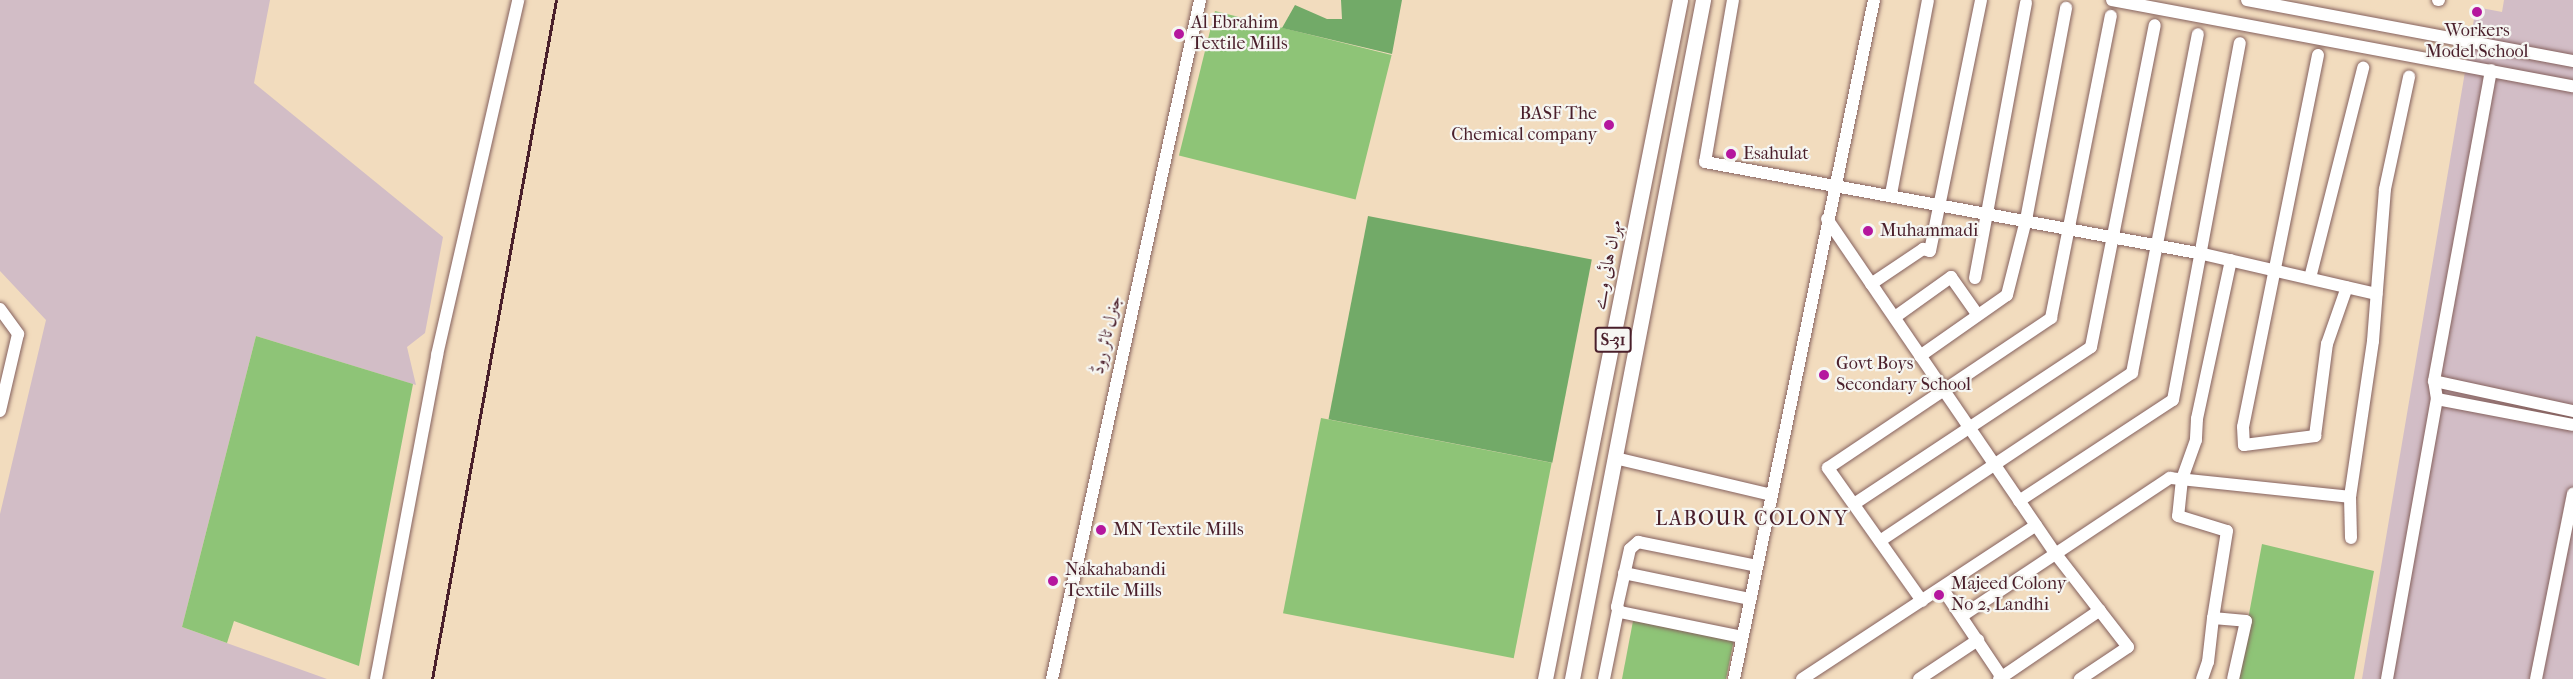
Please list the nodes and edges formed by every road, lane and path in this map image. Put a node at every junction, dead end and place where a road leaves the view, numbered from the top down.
1 (518, 0) edge
2 (1200, 0) edge
3 (1680, 0) edge
4 (1703, 0) edge
5 (1733, 0) edge
6 (1874, 0) edge
7 (1928, 0) edge
8 (1981, 0) edge
9 (2112, 0) edge
10 (2247, 0) edge
11 (2026, 3) dead end
12 (2066, 8) dead end
13 (2111, 16) dead end
14 (2155, 25) dead end
15 (2198, 34) dead end
16 (2240, 44) dead end
17 (2318, 55) dead end
18 (2573, 61) edge
19 (2363, 68) dead end
20 (2491, 70) junction
21 (2409, 77) dead end
22 (2573, 86) edge
23 (1833, 186) junction
24 (1891, 195) junction
25 (1939, 204) junction
26 (1986, 213) junction
27 (1827, 219) junction
28 (2026, 220) junction
29 (2068, 228) junction
30 (2113, 237) junction
31 (2157, 245) junction
32 (2202, 254) junction
33 (2231, 260) junction
34 (2274, 270) junction
35 (1975, 278) dead end
36 (2310, 278) junction
37 (1871, 284) junction
38 (2347, 287) junction
39 (2376, 294) junction
40 (0, 309) edge
41 (1977, 314) junction
42 (1895, 317) junction
43 (1920, 356) junction
44 (10, 369) junction
45 (0, 379) edge
46 (2434, 381) junction
47 (1943, 389) junction
48 (2437, 399) junction
49 (0, 411) edge
50 (2573, 411) edge
51 (2573, 425) edge
52 (1969, 427) junction
53 (1615, 458) junction
54 (1994, 464) junction
55 (2182, 479) junction
56 (2573, 494) edge
57 (1771, 495) junction
58 (2350, 497) junction
59 (2019, 501) junction
60 (1854, 504) junction
61 (2036, 525) junction
62 (2351, 538) dead end
63 (1880, 541) junction
64 (2055, 553) junction
65 (1756, 566) junction
66 (1624, 573) junction
67 (1942, 588) junction
68 (1750, 599) junction
69 (1922, 601) junction
70 (1618, 610) junction
71 (2100, 610) junction
72 (1962, 616) junction
73 (2213, 618) junction
74 (1742, 637) junction
75 (1978, 640) junction
76 (2002, 678) edge
77 (376, 679) edge
78 (1052, 679) edge
79 (1545, 679) edge
80 (1572, 679) edge
81 (1604, 679) edge
82 (1734, 679) edge
83 (1802, 679) edge
84 (1919, 679) edge
85 (2080, 679) edge
86 (2202, 679) edge
87 (2233, 679) edge
88 (2387, 679) edge
89 (2536, 679) edge

1 - 77 street
2 - 78 street, جنرل ٹائر روڈ
3 - 79 main road, مہران ہائی وے / S-31
4 - 53 main road, S-31
5 - 23 street
6 - 23 street
7 - 24 street
8 - 25 street
9 - 20 street
10 - 18 street
11 - 26 street
12 - 28 street
13 - 29 street
14 - 30 street
15 - 31 street
16 - 32 street
17 - 34 street
19 - 36 street
20 - 22 street
20 - 46 street
21 - 39 street
23 - 24 street
23 - 27 street
24 - 25 street
25 - 26 street
25 - 37 street
26 - 28 street
26 - 35 street
27 - 37 street
27 - 57 street
28 - 29 street
28 - 41 street
29 - 30 street
29 - 47 street
30 - 31 street
30 - 52 street
31 - 32 street
31 - 54 street
32 - 33 street
32 - 59 street
33 - 34 street
33 - 55 street
34 - 36 street
34 - 38 street
36 - 38 street
37 - 42 street
38 - 39 street
39 - 58 street
40 - 44 street
41 - 42 street
41 - 43 street
42 - 43 street
43 - 47 street
44 - 45 street
44 - 49 street
46 - 48 street
46 - 50 street
47 - 52 street
47 - 60 street
48 - 51 street
48 - 88 street
52 - 54 street
52 - 60 street
53 - 57 street
53 - 80 main road, S-31
54 - 59 street
54 - 63 street
55 - 58 street
55 - 64 street
55 - 73 street
56 - 89 street
57 - 65 street
58 - 62 street
59 - 61 street
60 - 63 street
61 - 64 street
61 - 67 street
63 - 69 street
64 - 71 street
64 - 72 street
65 - 66 street
65 - 68 street
66 - 68 street
66 - 70 street
67 - 69 street
67 - 72 street
68 - 74 street
69 - 83 street
70 - 74 street
70 - 81 street
71 - 76 street
71 - 85 street
72 - 75 street
73 - 86 street
73 - 87 street
74 - 82 street
75 - 76 street
75 - 84 street

